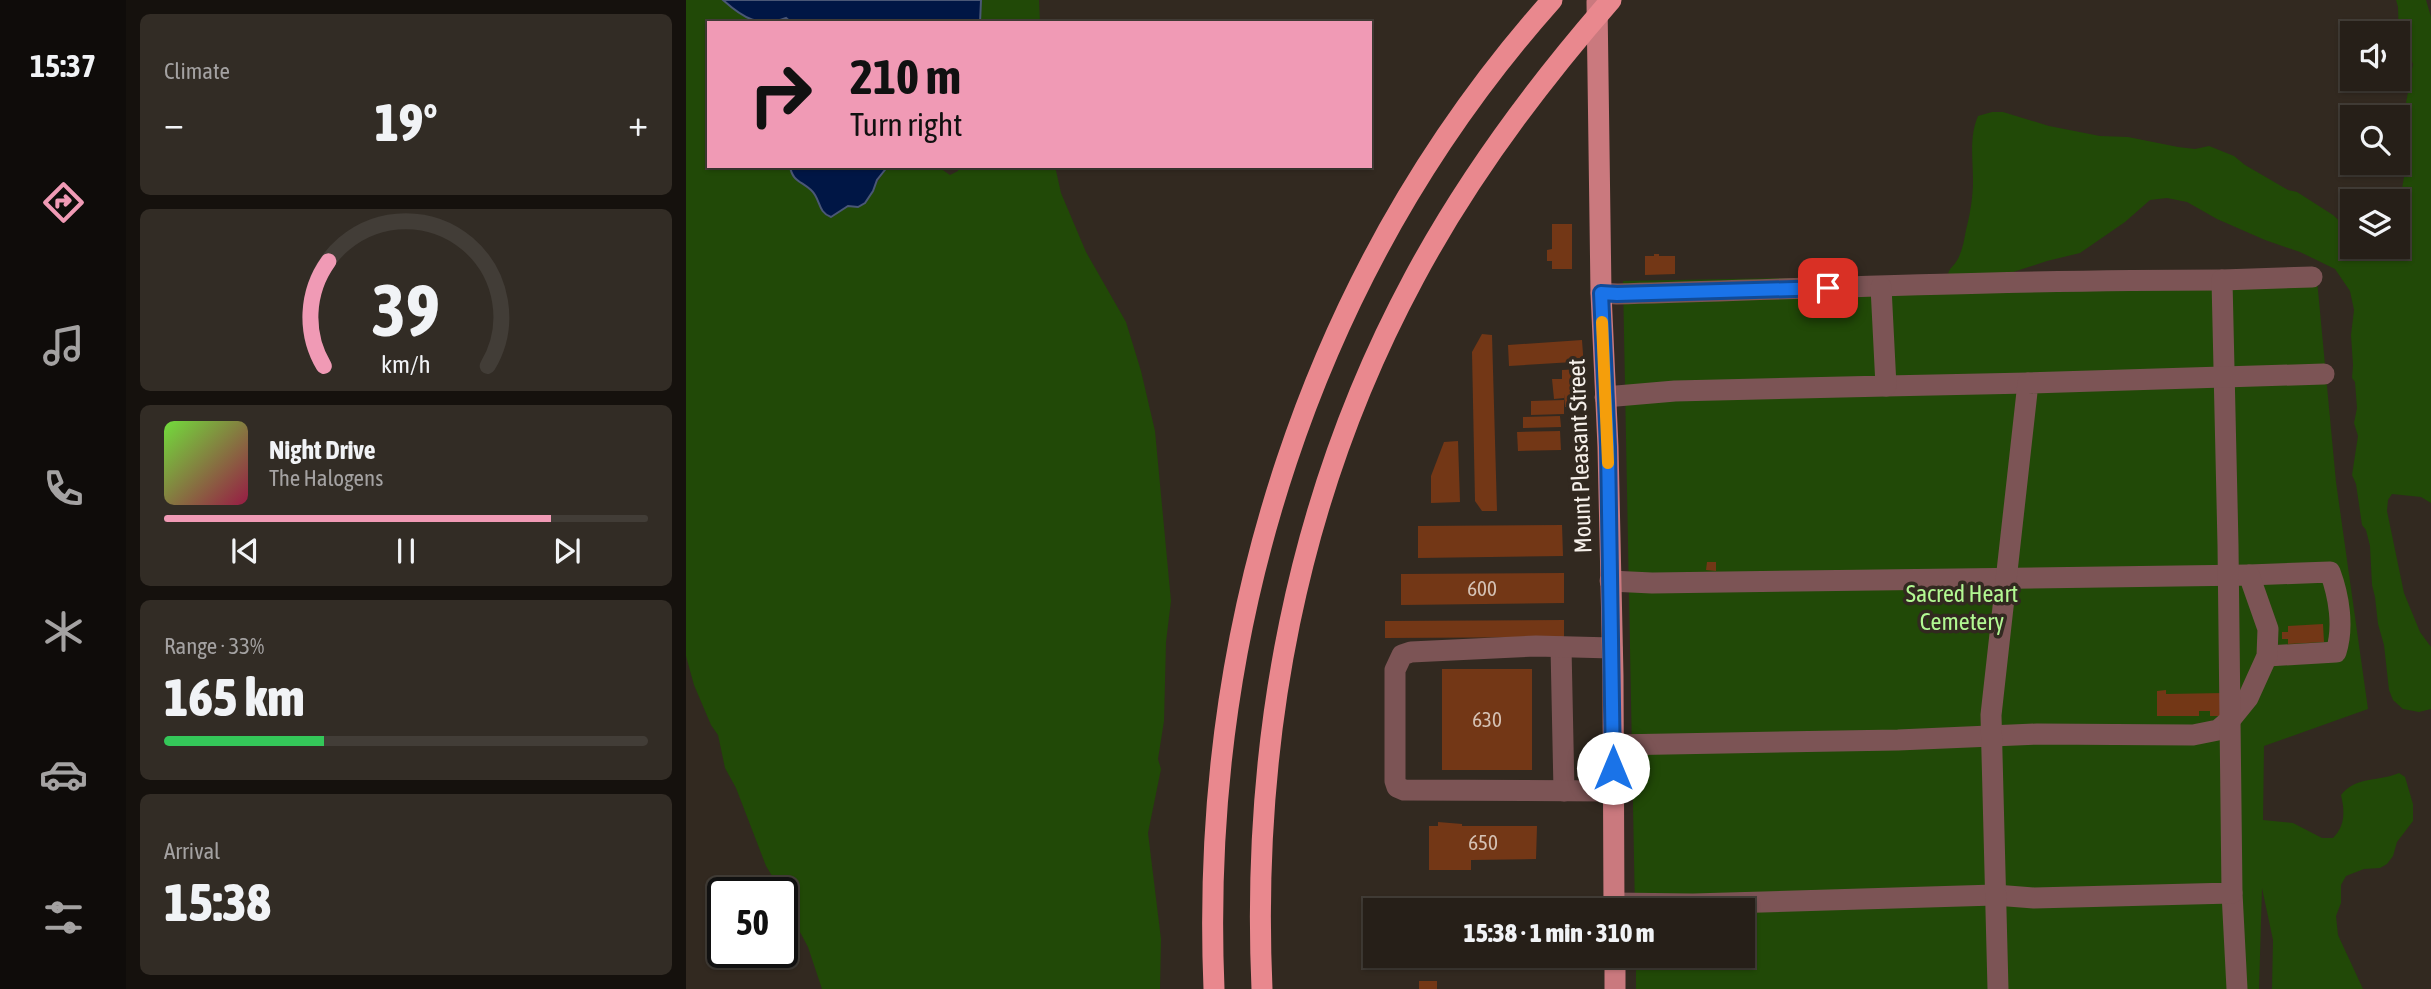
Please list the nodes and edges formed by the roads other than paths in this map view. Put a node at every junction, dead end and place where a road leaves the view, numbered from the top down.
1 (1552, 0) edge
2 (1597, 0) edge
3 (1611, 0) edge
4 (2312, 277) dead end
5 (2222, 280) junction
6 (1881, 287) junction
7 (1601, 293) junction
8 (2324, 374) dead end
9 (2225, 376) junction
10 (2028, 383) junction
11 (1886, 386) junction
12 (1605, 397) junction
13 (2227, 575) junction
14 (2249, 575) junction
15 (2007, 578) junction
16 (1610, 581) junction
17 (1561, 647) junction
18 (1612, 648) junction
19 (2267, 656) junction
20 (2231, 719) junction
21 (1991, 737) junction
22 (1613, 745) junction
23 (1564, 791) junction
24 (1613, 791) junction
25 (2232, 893) junction
26 (1995, 895) junction
27 (1614, 898) edge
28 (1755, 902) edge
29 (1615, 968) edge
30 (1214, 989) edge
31 (1262, 989) edge
32 (1615, 989) edge
33 (1998, 989) edge
34 (2237, 989) edge

1 - 30 highway
2 - 7 main road, Mount Pleasant Street
3 - 31 highway
4 - 5 lane
5 - 6 lane
5 - 9 lane
6 - 7 lane
6 - 11 lane
7 - 12 main road, Mount Pleasant Street
8 - 9 lane
9 - 10 lane
9 - 13 lane
10 - 11 lane
10 - 15 lane
11 - 12 lane
12 - 16 main road, Mount Pleasant Street
13 - 14 lane
13 - 15 lane
13 - 20 lane
14 - 19 lane
14 - 19 lane
15 - 16 lane
15 - 21 lane
16 - 18 main road, Mount Pleasant Street
17 - 18 lane
17 - 23 lane
17 - 23 lane
18 - 22 main road, Mount Pleasant Street
19 - 20 lane
20 - 21 lane
20 - 25 lane
21 - 22 lane
21 - 26 lane
22 - 24 main road, Mount Pleasant Street
23 - 24 lane
24 - 27 main road, Mount Pleasant Street
25 - 26 lane
25 - 34 lane
26 - 28 lane
26 - 33 lane
29 - 32 main road

